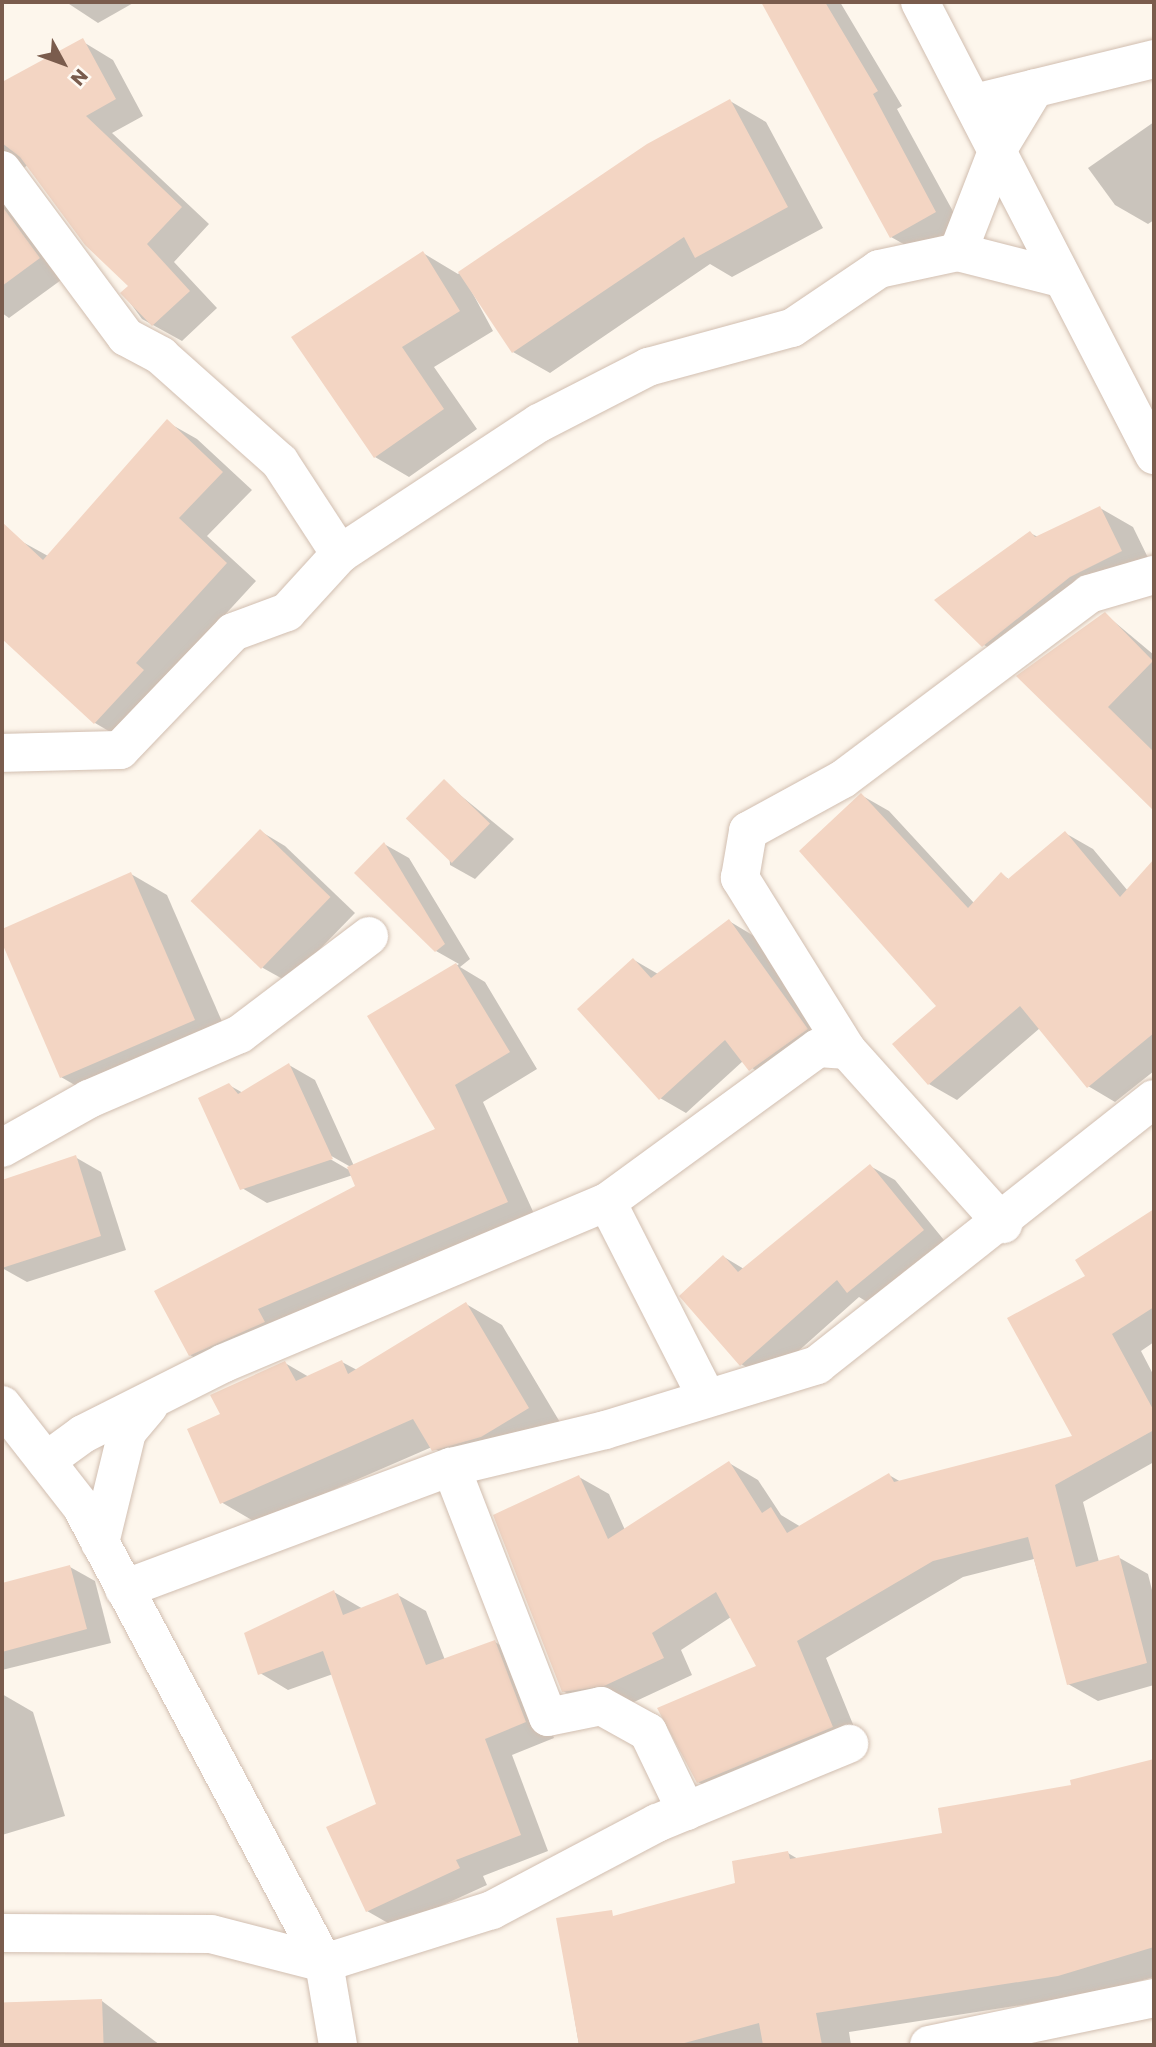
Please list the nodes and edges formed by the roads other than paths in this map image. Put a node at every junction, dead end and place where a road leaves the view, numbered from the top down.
1 (920, 2) edge
2 (1154, 59) edge
3 (1035, 88) junction
4 (975, 103) junction
5 (998, 149) junction
6 (2, 170) edge
7 (958, 252) junction
8 (1060, 278) junction
9 (1154, 455) edge
10 (340, 554) junction
11 (1154, 575) edge
12 (2, 753) edge
13 (369, 936) dead end
14 (847, 1050) junction
15 (1154, 1099) edge
16 (2, 1148) edge
17 (607, 1202) junction
18 (1003, 1224) junction
19 (707, 1398) junction
20 (2, 1405) edge
21 (149, 1406) junction
22 (2, 1429) edge
23 (46, 1461) junction
24 (451, 1467) junction
25 (100, 1543) junction
26 (124, 1588) junction
27 (849, 1744) dead end
28 (686, 1811) junction
29 (2, 1933) edge
30 (324, 1963) junction
31 (1154, 1998) edge
32 (338, 2045) edge
33 (929, 2045) edge

1 - 4 street
2 - 3 street
3 - 4 street
3 - 5 street
4 - 5 street
5 - 7 street
5 - 8 street
6 - 10 street
7 - 8 street
7 - 10 street
8 - 9 street
10 - 12 street
11 - 14 street
13 - 16 street
14 - 17 street
14 - 18 street
15 - 18 street
17 - 19 street
17 - 21 street
18 - 19 street
19 - 24 street
20 - 23 street
21 - 23 street
21 - 25 street
22 - 23 street
23 - 25 street
24 - 26 street
24 - 28 street
25 - 26 street
26 - 30 street
27 - 28 street
28 - 30 street
29 - 30 street
30 - 32 street
31 - 33 street

